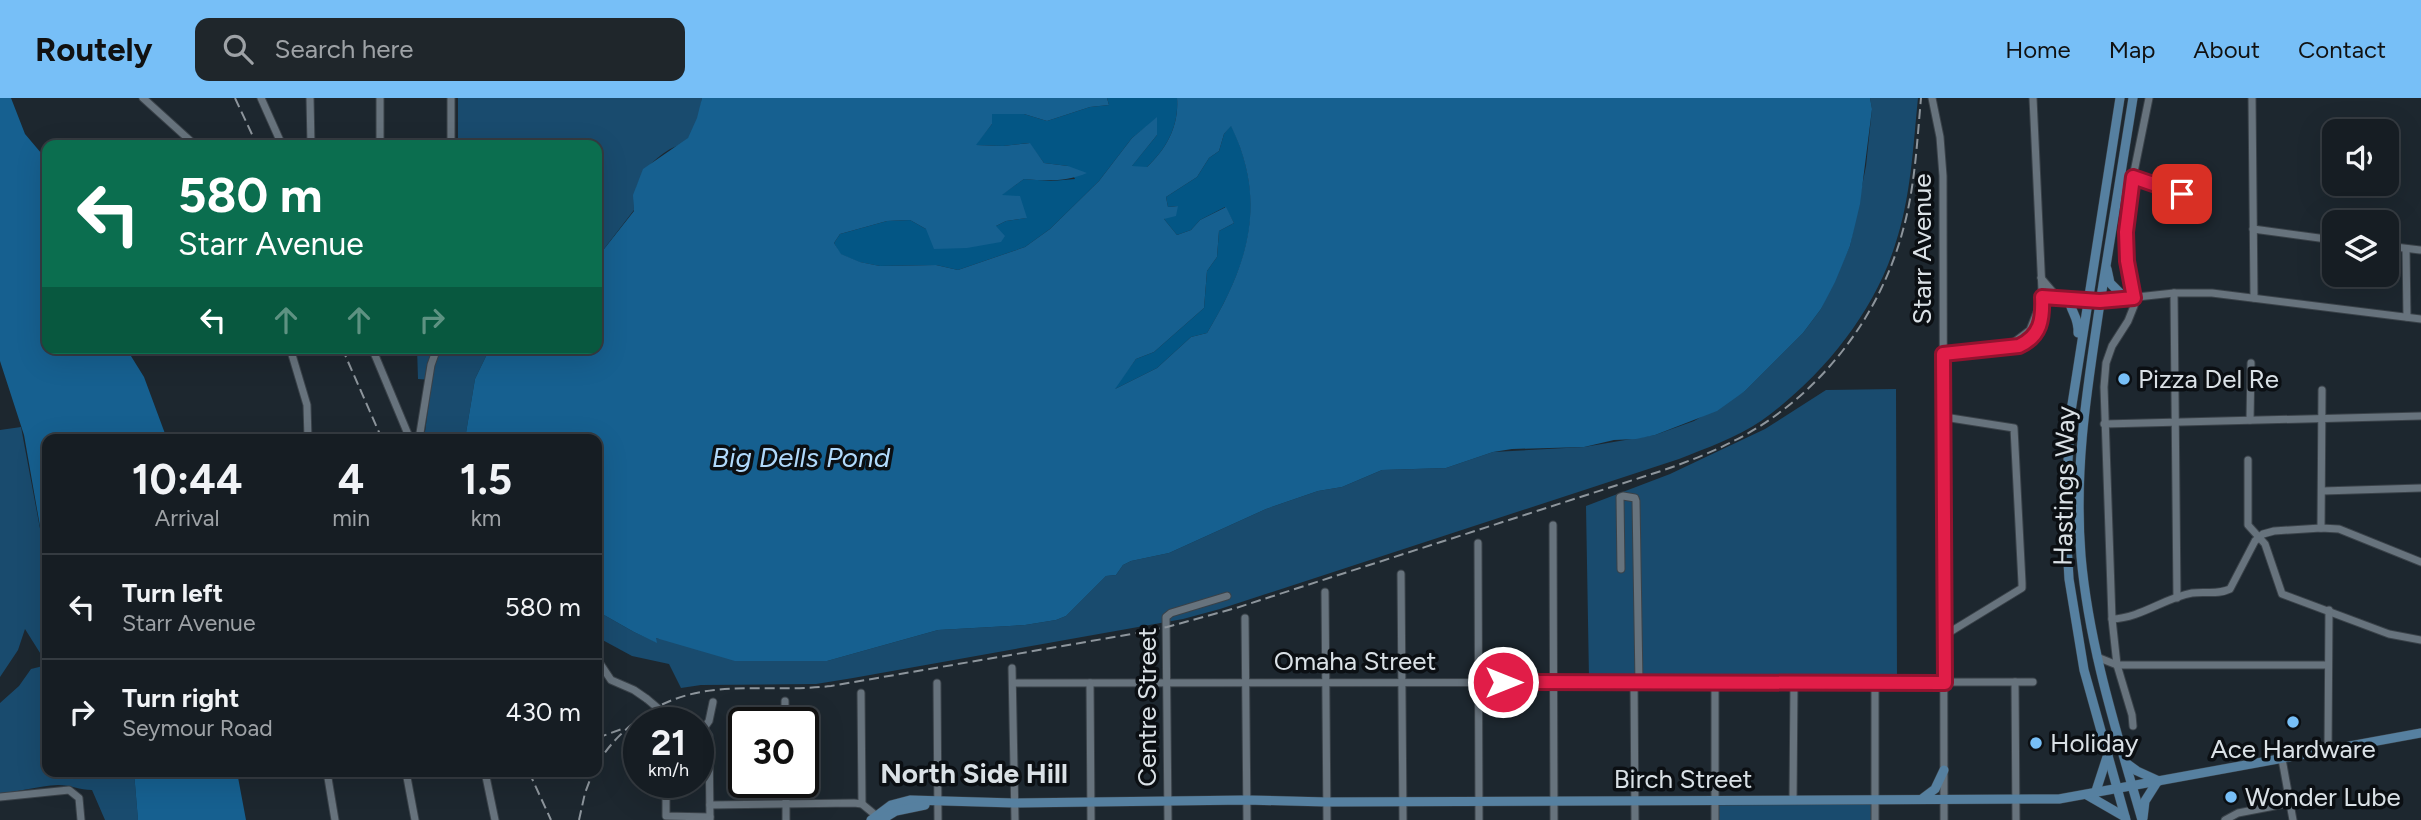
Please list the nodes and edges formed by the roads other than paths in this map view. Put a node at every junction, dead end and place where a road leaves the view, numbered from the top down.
1 (143, 98) edge
2 (261, 98) edge
3 (310, 98) edge
4 (380, 98) edge
5 (451, 98) edge
6 (1932, 98) edge
7 (2033, 98) edge
8 (2120, 98) edge
9 (2133, 98) edge
10 (2252, 98) edge
11 (2148, 99) edge
12 (189, 140) edge
13 (280, 140) edge
14 (310, 140) edge
15 (380, 140) edge
16 (451, 140) edge
17 (2133, 177) junction
18 (2182, 194) dead end
19 (2253, 229) junction
20 (2322, 238) edge
21 (2399, 248) edge
22 (2406, 249) junction
23 (2420, 250) edge
24 (2106, 260) junction
25 (2040, 275) junction
26 (2174, 293) junction
27 (2042, 297) junction
28 (2058, 298) junction
29 (2130, 298) junction
30 (2253, 298) junction
31 (2069, 299) junction
32 (2088, 301) junction
33 (2100, 301) junction
34 (2407, 317) junction
35 (2421, 319) edge
36 (292, 354) edge
37 (375, 354) edge
38 (435, 354) edge
39 (1943, 354) junction
40 (2251, 363) dead end
41 (2076, 378) junction
42 (2322, 390) dead end
43 (1944, 416) junction
44 (2421, 416) edge
45 (2322, 418) junction
46 (2250, 420) junction
47 (2176, 422) junction
48 (2104, 424) junction
49 (308, 434) edge
50 (408, 434) edge
51 (420, 434) edge
52 (2248, 460) dead end
53 (2421, 488) edge
54 (2322, 491) junction
55 (1553, 524) dead end
56 (2321, 528) junction
57 (2258, 537) junction
58 (1478, 543) dead end
59 (2421, 562) edge
60 (1621, 569) dead end
61 (1401, 574) dead end
62 (1325, 592) dead end
63 (1227, 596) dead end
64 (2177, 598) junction
65 (2329, 610) junction
66 (1245, 618) dead end
67 (2112, 619) junction
68 (1945, 635) junction
69 (2421, 640) edge
70 (2097, 657) junction
71 (2117, 665) junction
72 (2328, 665) junction
73 (1012, 668) dead end
74 (602, 670) edge
75 (2102, 681) junction
76 (1167, 682) junction
77 (1246, 682) junction
78 (1326, 682) junction
79 (1402, 682) junction
80 (1478, 682) junction
81 (1554, 682) junction
82 (1637, 682) junction
83 (1715, 682) junction
84 (1794, 682) junction
85 (1875, 682) junction
86 (2015, 682) junction
87 (2033, 682) dead end
88 (937, 683) dead end
89 (1014, 683) junction
90 (1090, 683) junction
91 (1945, 683) junction
92 (861, 693) dead end
93 (785, 701) dead end
94 (713, 702) dead end
95 (656, 707) edge
96 (712, 707) edge
97 (785, 707) edge
98 (2133, 726) dead end
99 (2421, 733) edge
100 (2328, 749) junction
101 (2107, 755) junction
102 (2282, 759) junction
103 (2126, 763) junction
104 (1944, 770) junction
105 (328, 777) edge
106 (407, 777) edge
107 (486, 777) edge
108 (2158, 782) junction
109 (2132, 787) junction
110 (2117, 789) junction
111 (2091, 794) junction
112 (0, 797) edge
113 (666, 798) edge
114 (710, 798) edge
115 (786, 798) edge
116 (1919, 799) junction
117 (1247, 800) junction
118 (1553, 800) junction
119 (1635, 800) junction
120 (1715, 800) junction
121 (1793, 800) junction
122 (1875, 800) junction
123 (1944, 800) junction
124 (2015, 800) junction
125 (1168, 801) junction
126 (1403, 801) junction
127 (1479, 801) junction
128 (938, 802) junction
129 (1091, 802) junction
130 (1327, 802) junction
131 (1014, 803) junction
132 (2290, 803) junction
133 (786, 804) junction
134 (862, 804) junction
135 (710, 805) junction
136 (709, 818) edge
137 (876, 818) edge
138 (2126, 819) edge
139 (81, 820) edge
140 (335, 820) edge
141 (415, 820) edge
142 (495, 820) edge
143 (786, 820) edge
144 (938, 820) edge
145 (1015, 820) edge
146 (1091, 820) edge
147 (1168, 820) edge
148 (1247, 820) edge
149 (1327, 820) edge
150 (1403, 820) edge
151 (1479, 820) edge
152 (1554, 820) edge
153 (1635, 820) edge
154 (1715, 820) edge
155 (1875, 820) edge
156 (1944, 820) edge
157 (2015, 820) edge
158 (2142, 820) edge
159 (2225, 820) edge
160 (2293, 820) edge

1 - 12 street
2 - 13 street
3 - 14 street
4 - 15 street
5 - 16 street
6 - 39 street, Starr Avenue
7 - 25 street
8 - 32 main road, Hastings Way
9 - 24 main road, Hastings Way
10 - 19 street
11 - 17 street
17 - 18 street
17 - 29 street
19 - 20 street
19 - 30 street
21 - 22 street
22 - 23 street
22 - 34 street
24 - 29 main road
24 - 33 main road, Hastings Way
25 - 27 street
25 - 28 street
26 - 29 street
26 - 30 street
26 - 47 street
27 - 28 street
27 - 39 street
28 - 31 street
29 - 33 street
29 - 48 street
30 - 34 street
31 - 32 street
31 - 41 main road
32 - 33 street
32 - 41 main road, Hastings Way
33 - 70 main road, Hastings Way
34 - 35 street
36 - 49 street
37 - 50 street
38 - 51 street
39 - 43 street, Starr Avenue
40 - 46 street
41 - 101 main road, Hastings Way
42 - 45 street
43 - 68 street, Starr Avenue
43 - 68 street
44 - 45 street
45 - 46 street
45 - 54 street
46 - 47 street
47 - 48 street
47 - 64 street
48 - 67 street
52 - 57 street
53 - 54 street
54 - 56 street
55 - 81 street
56 - 57 street
56 - 59 street
57 - 64 street
57 - 65 street
58 - 80 street
60 - 82 street
61 - 79 street
62 - 78 street
63 - 76 street, Centre Street
64 - 67 street
65 - 69 street
65 - 72 street
66 - 77 street
67 - 71 street
68 - 91 street, Starr Avenue
70 - 71 street
70 - 75 main road, Hastings Way
71 - 72 street
71 - 75 street
71 - 98 street
72 - 100 street
73 - 89 street
74 - 95 street, bridge
75 - 103 main road, Hastings Way
76 - 77 street, Omaha Street
76 - 90 street, Omaha Street
76 - 125 street, Centre Street
77 - 78 street, Omaha Street
77 - 117 street
78 - 79 street, Omaha Street
78 - 130 street
79 - 80 street, Omaha Street
79 - 126 street
80 - 81 street, Omaha Street
80 - 127 street
81 - 82 street, Omaha Street
81 - 118 street
82 - 83 street, Omaha Street
82 - 119 street
83 - 84 street, Omaha Street
83 - 120 street
84 - 85 street, Omaha Street
84 - 121 street
85 - 91 street, Omaha Street
85 - 122 street
86 - 87 street, Omaha Street
86 - 91 street, Omaha Street
86 - 124 street
88 - 128 street
89 - 90 street, Omaha Street
89 - 131 street
90 - 129 street
91 - 104 street, Starr Avenue
92 - 134 street
93 - 97 street
94 - 96 street
99 - 100 main road, Birch Street
100 - 102 main road, Birch Street
101 - 110 main road, Hastings Way
101 - 111 main road
102 - 108 main road, Birch Street
102 - 132 street
103 - 108 main road
103 - 109 main road, Hastings Way
104 - 116 main road
104 - 123 street, Starr Avenue
105 - 140 street
106 - 141 street
107 - 142 street
108 - 109 main road, Birch Street
108 - 158 main road
109 - 110 main road, Birch Street
109 - 158 main road, Hastings Way
110 - 111 main road, Birch Street
110 - 138 main road, Hastings Way
111 - 124 main road, Birch Street
111 - 138 main road
112 - 139 street
113 - 136 street
114 - 135 street
115 - 133 street
116 - 122 main road, Birch Street
116 - 123 main road, Birch Street
117 - 125 main road, Birch Street
117 - 130 main road, Birch Street
117 - 148 street
118 - 119 main road, Birch Street
118 - 127 main road, Birch Street
118 - 152 street
119 - 120 main road, Birch Street
119 - 153 street
120 - 121 main road, Birch Street
120 - 154 street
121 - 122 main road, Birch Street
122 - 155 street
123 - 124 main road, Birch Street
123 - 156 street, Starr Avenue
124 - 157 street
125 - 129 main road, Birch Street
125 - 147 street, Centre Street
126 - 127 main road, Birch Street
126 - 130 main road, Birch Street
126 - 150 street
127 - 151 street
128 - 131 main road, Birch Street
128 - 137 main road, Birch Street
128 - 144 street
129 - 131 main road, Birch Street
129 - 146 street
130 - 149 street
131 - 145 street
132 - 159 street
132 - 160 street
133 - 134 street
133 - 135 street
133 - 143 street
134 - 137 street, Birch Street
135 - 136 street

